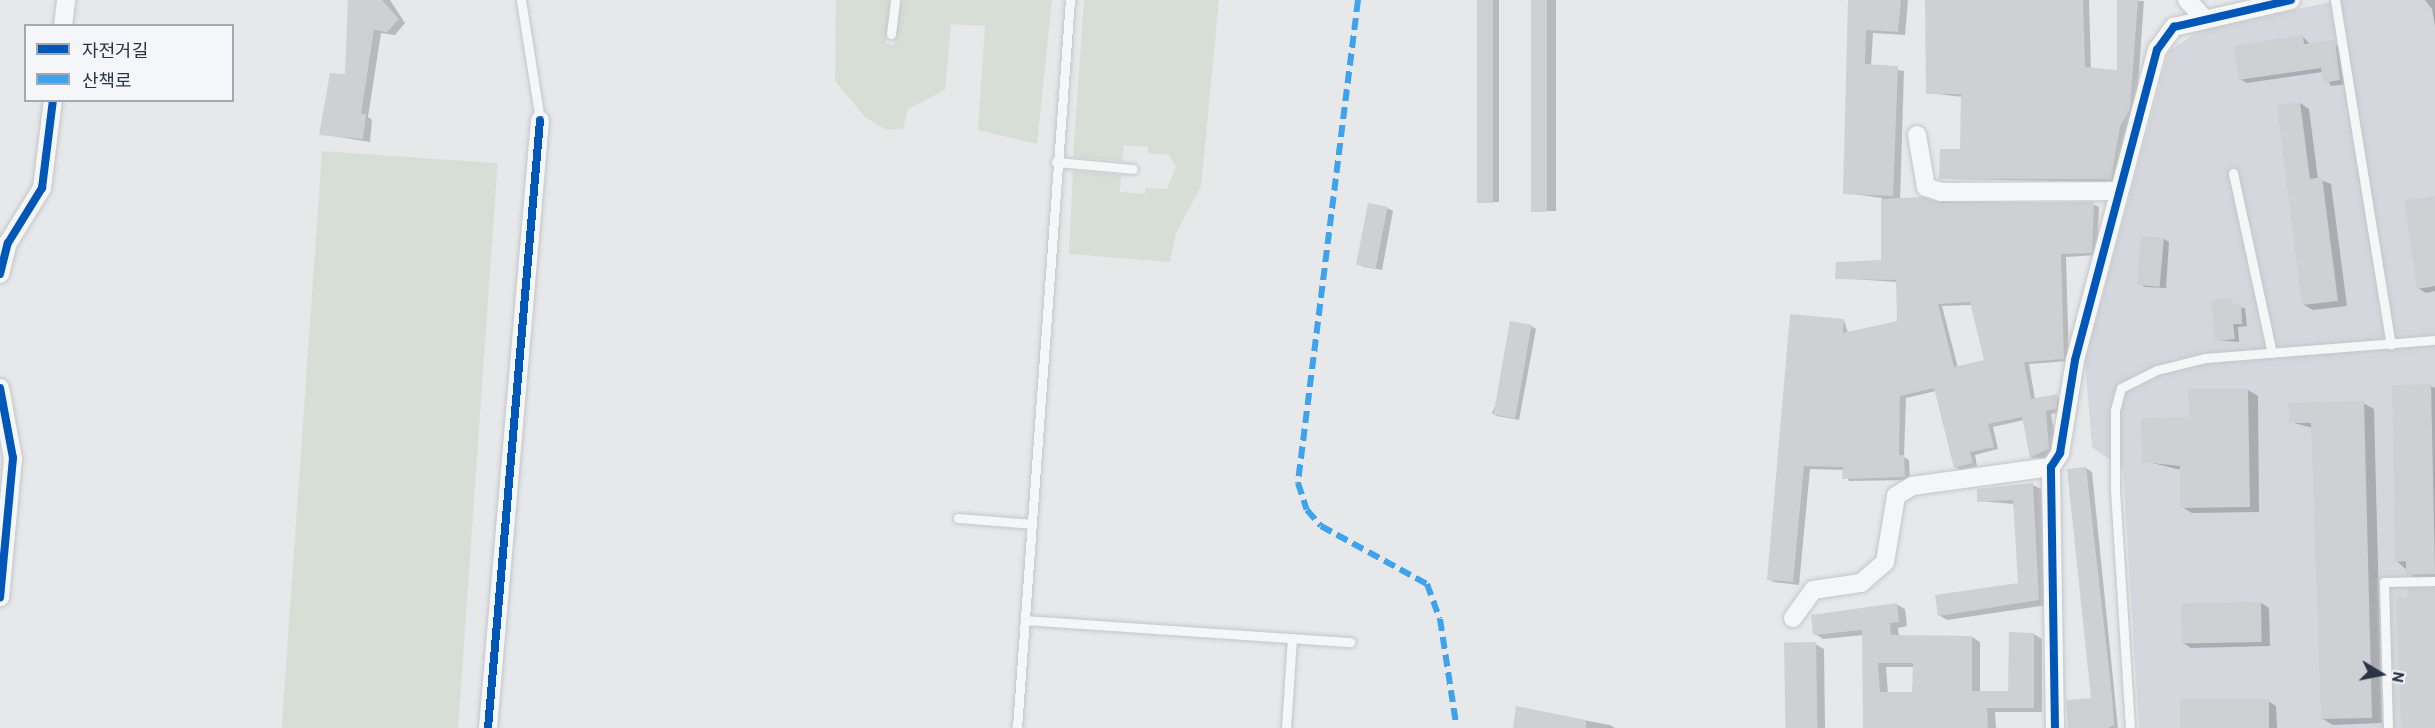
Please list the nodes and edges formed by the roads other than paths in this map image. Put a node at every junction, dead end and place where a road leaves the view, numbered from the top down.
1 (66, 0) edge
2 (521, 0) edge
3 (895, 0) edge
4 (1070, 0) edge
5 (2187, 0) edge
6 (2291, 0) edge
7 (2336, 0) edge
8 (2203, 16) junction
9 (63, 24) edge
10 (891, 34) dead end
11 (53, 102) edge
12 (540, 120) joint
13 (1917, 135) dead end
14 (1056, 162) junction
15 (1133, 169) dead end
16 (2233, 173) dead end
17 (2119, 191) junction
18 (0, 274) edge
19 (2435, 340) edge
20 (2391, 344) junction
21 (2272, 353) junction
22 (0, 388) edge
23 (2051, 467) junction
24 (958, 518) dead end
25 (1032, 524) junction
26 (2435, 581) edge
27 (0, 597) edge
28 (1793, 618) dead end
29 (1025, 620) junction
30 (1292, 638) junction
31 (1350, 642) dead end
32 (488, 728) edge
33 (1017, 728) edge
34 (1286, 728) edge
35 (2055, 728) edge
36 (2130, 728) edge
37 (2388, 728) edge

1 - 9 street
2 - 12 lane
3 - 10 lane
4 - 14 lane
5 - 8 street
6 - 8 street
7 - 20 lane
8 - 17 street
11 - 18 street
12 - 32 street
13 - 17 street
14 - 15 lane
14 - 25 lane
16 - 21 lane
17 - 23 street
19 - 20 lane
20 - 21 lane
21 - 36 lane
22 - 27 street
23 - 28 street
23 - 35 street
24 - 25 lane
25 - 29 lane
26 - 37 lane
29 - 30 lane
29 - 33 lane
30 - 31 lane
30 - 34 lane

